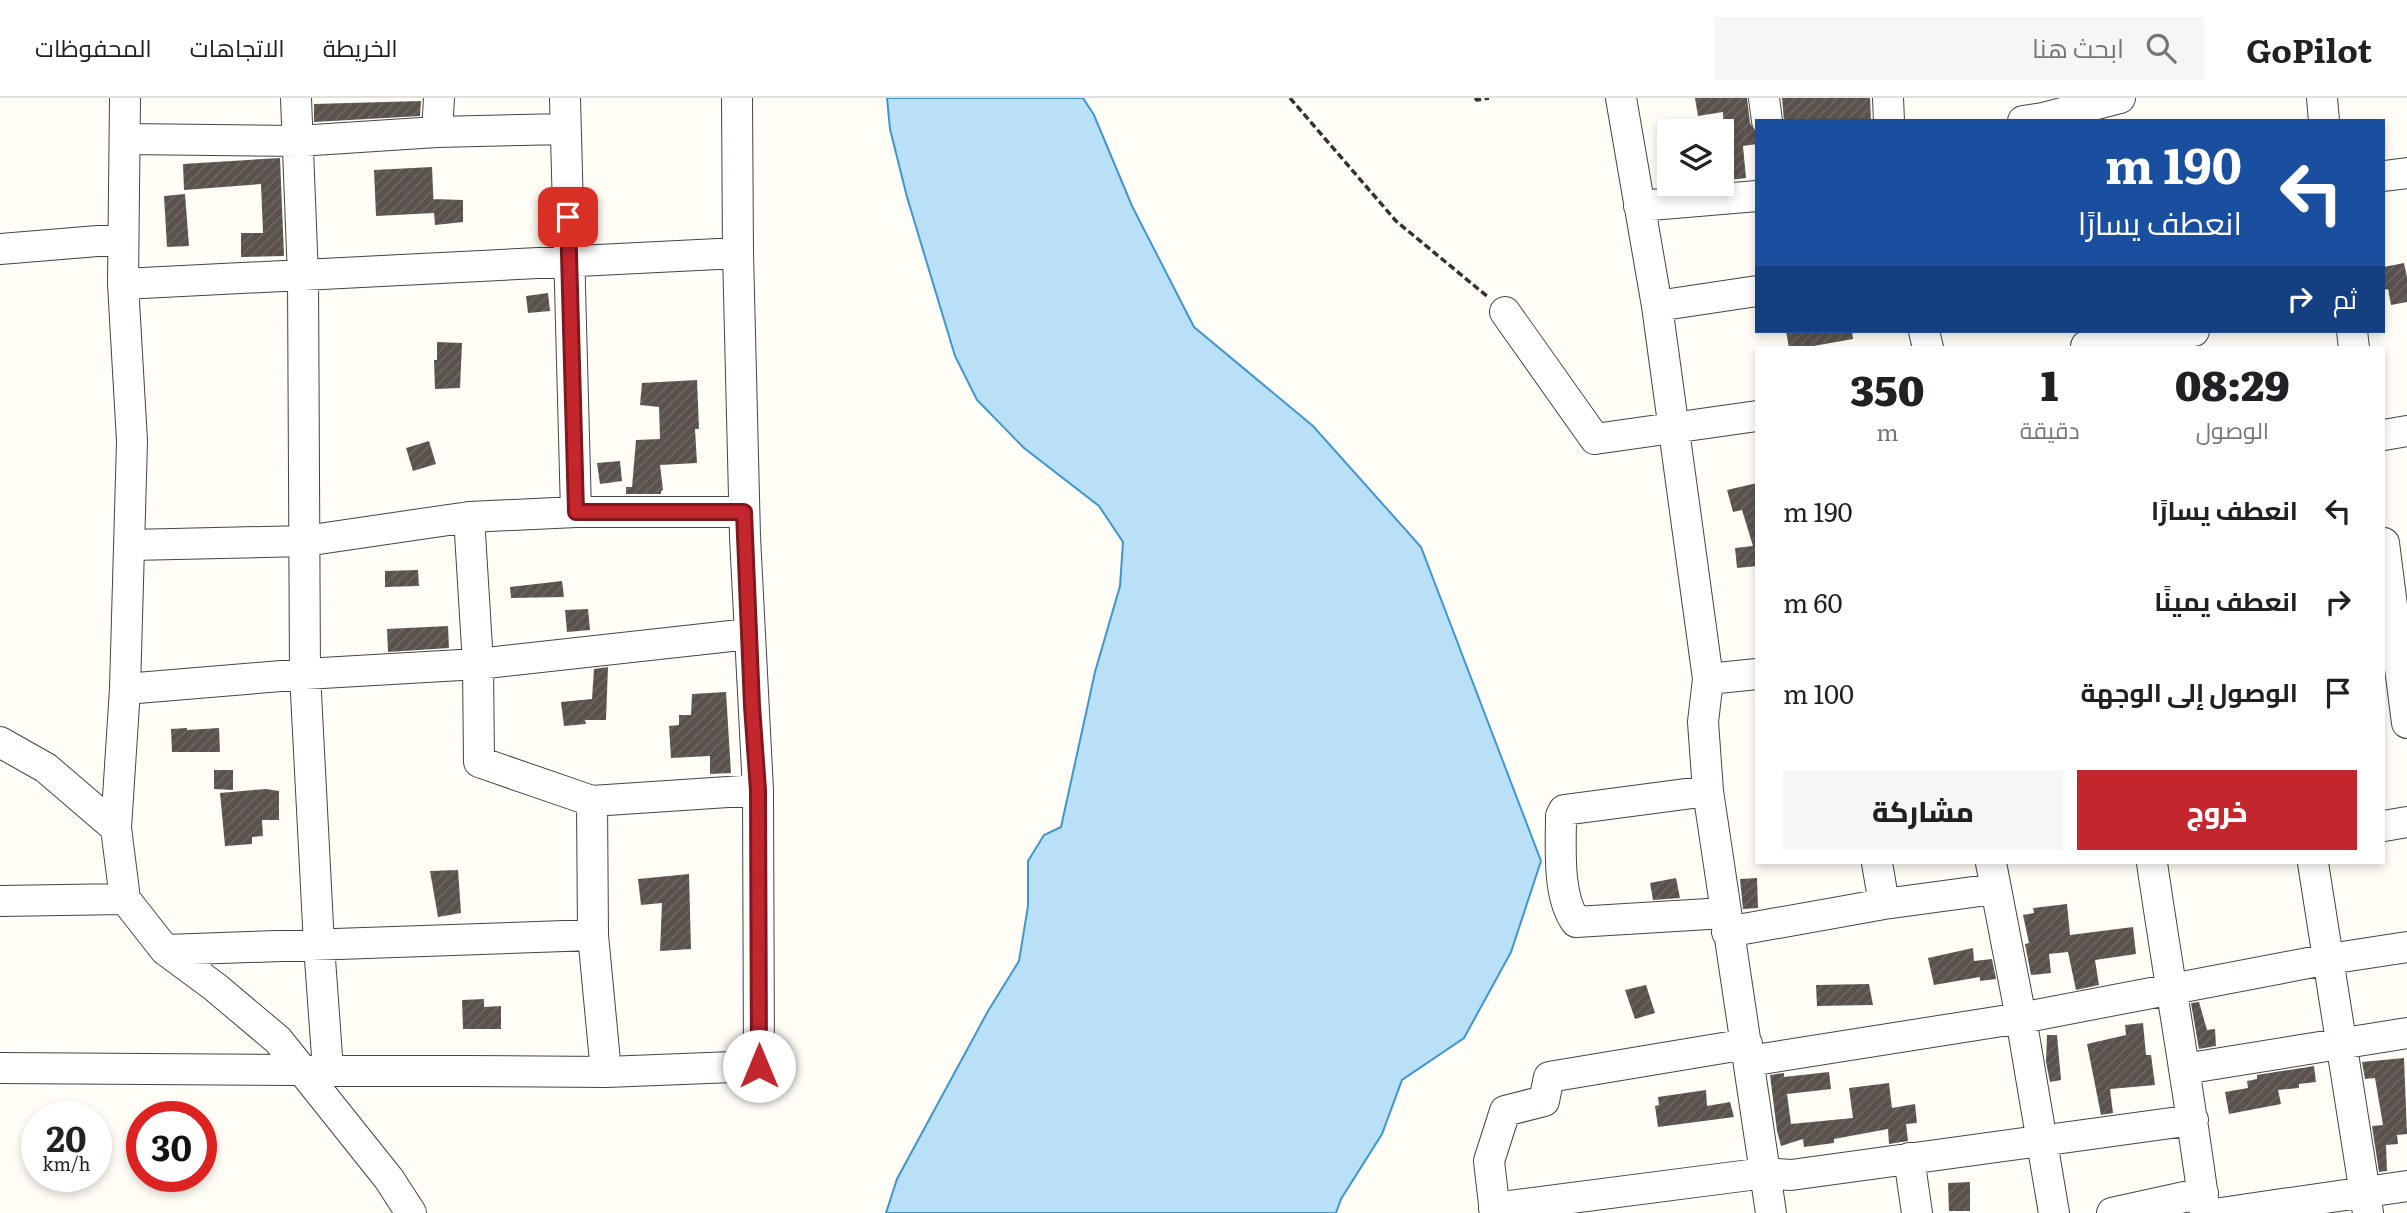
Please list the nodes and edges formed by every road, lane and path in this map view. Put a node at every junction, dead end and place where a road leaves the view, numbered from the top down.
1 (125, 98) edge
2 (296, 98) edge
3 (439, 98) edge
4 (565, 98) edge
5 (737, 98) edge
6 (1290, 98) edge
7 (1475, 98) edge
8 (1489, 98) edge
9 (1621, 98) edge
10 (1764, 98) edge
11 (1888, 98) edge
12 (2120, 98) edge
13 (2322, 98) edge
14 (2038, 114) edge
15 (1767, 119) edge
16 (1889, 119) edge
17 (2324, 119) edge
18 (565, 129) junction
19 (437, 132) junction
20 (126, 139) junction
21 (298, 141) junction
22 (2407, 173) edge
23 (2385, 176) edge
24 (1755, 196) edge
25 (1639, 206) junction
26 (122, 239) junction
27 (0, 249) edge
28 (738, 253) junction
29 (570, 262) junction
30 (303, 277) junction
31 (123, 284) junction
32 (1755, 291) edge
33 (1657, 306) junction
34 (1505, 312) joint
35 (2174, 333) edge
36 (2084, 342) edge
37 (1755, 416) edge
38 (1673, 428) junction
39 (2407, 431) edge
40 (2385, 435) edge
41 (576, 512) junction
42 (744, 512) junction
43 (469, 516) junction
44 (304, 541) junction
45 (131, 545) junction
46 (2390, 559) edge
47 (749, 634) junction
48 (478, 664) junction
49 (305, 674) junction
50 (1755, 674) edge
51 (1708, 679) junction
52 (125, 689) junction
53 (2398, 705) edge
54 (0, 742) edge
55 (758, 790) junction
56 (1707, 791) junction
57 (592, 801) junction
58 (2407, 822) edge
59 (2385, 826) edge
60 (116, 828) junction
61 (1877, 864) edge
62 (2152, 864) edge
63 (2313, 864) edge
64 (1993, 876) edge
65 (125, 899) junction
66 (0, 901) edge
67 (1884, 904) junction
68 (1726, 923) junction
69 (593, 935) junction
70 (319, 945) junction
71 (2407, 947) edge
72 (164, 950) junction
73 (2329, 958) junction
74 (2170, 990) junction
75 (2021, 1018) junction
76 (2407, 1033) edge
77 (2341, 1043) junction
78 (1748, 1053) junction
79 (0, 1068) edge
80 (2184, 1069) junction
81 (315, 1070) junction
82 (606, 1072) junction
83 (2193, 1120) junction
84 (2041, 1142) junction
85 (1909, 1158) junction
86 (1765, 1173) junction
87 (2407, 1186) edge
88 (2367, 1203) edge
89 (2210, 1206) edge
90 (1494, 1211) edge
91 (411, 1213) edge
92 (1771, 1213) edge
93 (1917, 1213) edge
94 (2054, 1213) edge
95 (2112, 1213) edge

1 - 20 street
2 - 21 street
3 - 19 street
4 - 18 street
5 - 28 street
6 - 34 path
7 - 8 path
9 - 25 street
10 - 15 street
11 - 16 street
12 - 14 street
13 - 17 street
18 - 19 street
18 - 29 street
19 - 21 street
20 - 21 street
20 - 26 street
21 - 30 street
22 - 23 street
24 - 25 street
25 - 33 street
26 - 27 street
26 - 31 street
28 - 29 street
28 - 42 street
29 - 30 street
29 - 41 street
30 - 31 street
30 - 44 street
31 - 45 street
32 - 33 street
33 - 38 street
34 - 38 street
35 - 36 street
37 - 38 street
38 - 51 street
39 - 40 street
41 - 42 street
41 - 43 street
42 - 47 street
43 - 44 street
43 - 48 street
44 - 45 street
44 - 49 street
45 - 52 street
46 - 53 street
47 - 48 street
47 - 55 street
48 - 49 street
48 - 57 street
49 - 52 street
49 - 70 street
50 - 51 street
51 - 56 street
52 - 60 street
54 - 60 street
55 - 57 street
55 - 82 street
56 - 68 street
56 - 68 street
57 - 69 street
58 - 59 street
60 - 65 street
61 - 67 street
62 - 74 street
63 - 73 street
64 - 67 street
64 - 75 street
65 - 66 street
65 - 72 street
67 - 68 street
68 - 78 street
69 - 70 street
69 - 82 street
70 - 72 street
70 - 81 street
71 - 73 street
72 - 81 street
73 - 74 street
73 - 77 street
74 - 75 street
74 - 80 street
75 - 78 street
75 - 84 street
76 - 77 street
77 - 80 street
77 - 88 street
78 - 86 street
78 - 90 street
79 - 81 street
80 - 83 street
81 - 82 street
81 - 91 street
83 - 84 street
83 - 89 street
84 - 85 street
84 - 94 street
85 - 86 street
85 - 93 street
86 - 90 street
86 - 92 street
87 - 88 street
88 - 89 street
89 - 95 street

